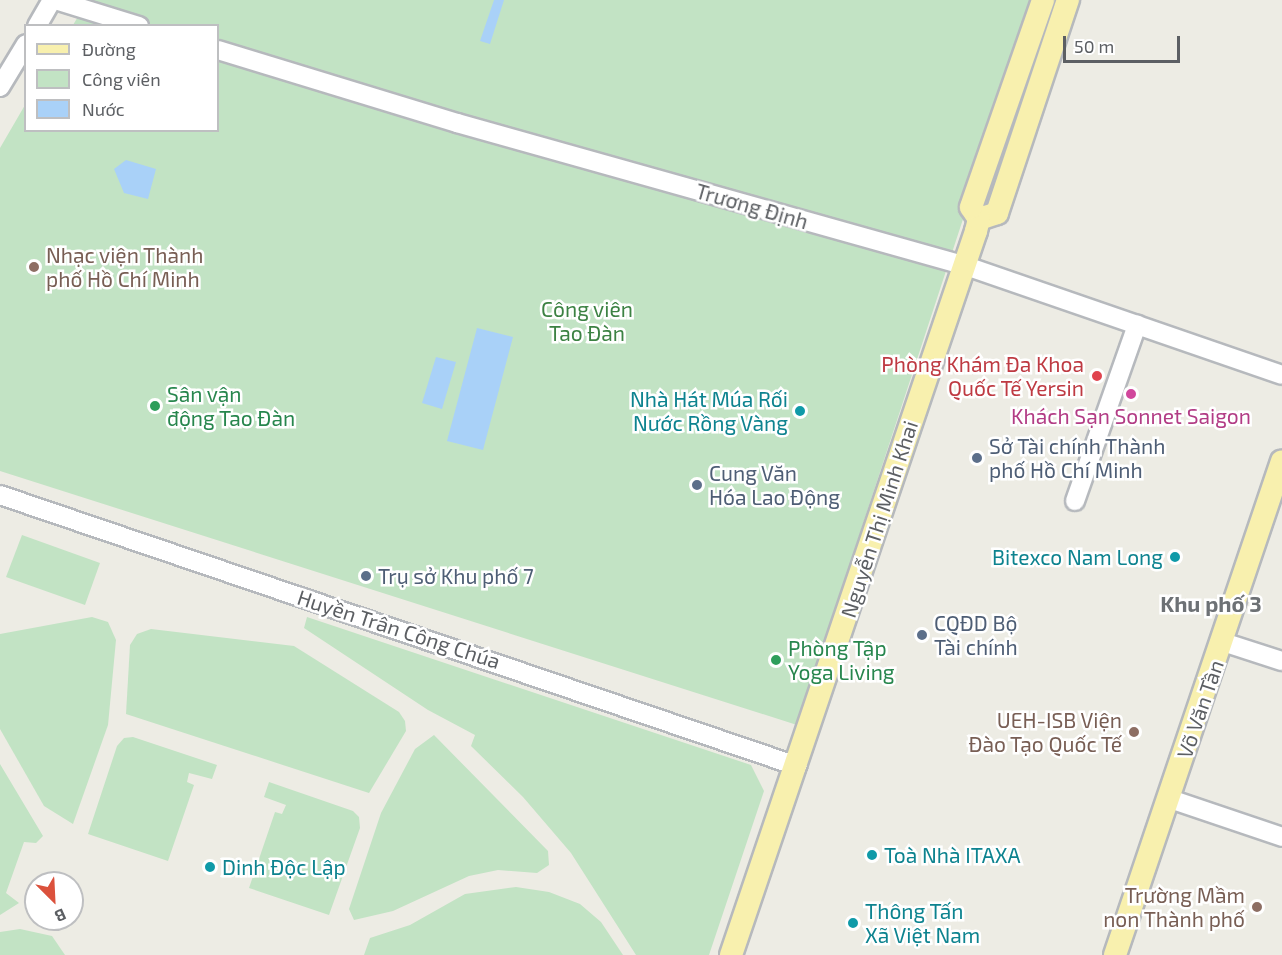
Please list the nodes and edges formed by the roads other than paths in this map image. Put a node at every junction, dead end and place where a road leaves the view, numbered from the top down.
1 (54, 0) edge
2 (1043, 0) edge
3 (1068, 0) edge
4 (38, 24) edge
5 (132, 24) edge
6 (24, 47) edge
7 (219, 50) edge
8 (0, 87) edge
9 (979, 219) junction
10 (963, 265) junction
11 (1137, 325) junction
12 (1282, 375) edge
13 (1282, 461) edge
14 (0, 495) edge
15 (1075, 501) dead end
16 (1223, 642) junction
17 (1282, 661) edge
18 (797, 765) junction
19 (1170, 799) junction
20 (1282, 837) edge
21 (732, 955) edge
22 (1115, 955) edge

1 - 4 street
1 - 5 street
2 - 9 main road, Nguyễn Thị Minh Khai
3 - 9 main road
6 - 8 street
7 - 10 street, Trương Định
9 - 10 main road, Nguyễn Thị Minh Khai
10 - 11 street, Trương Định
10 - 18 main road, Nguyễn Thị Minh Khai
11 - 12 street, Trương Định
11 - 15 street
13 - 16 main road, Võ Văn Tần
14 - 18 street, Huyền Trân Công Chúa
16 - 17 street
16 - 19 main road, Võ Văn Tần
18 - 21 main road, Nguyễn Thị Minh Khai
19 - 20 street
19 - 22 main road, Võ Văn Tần

